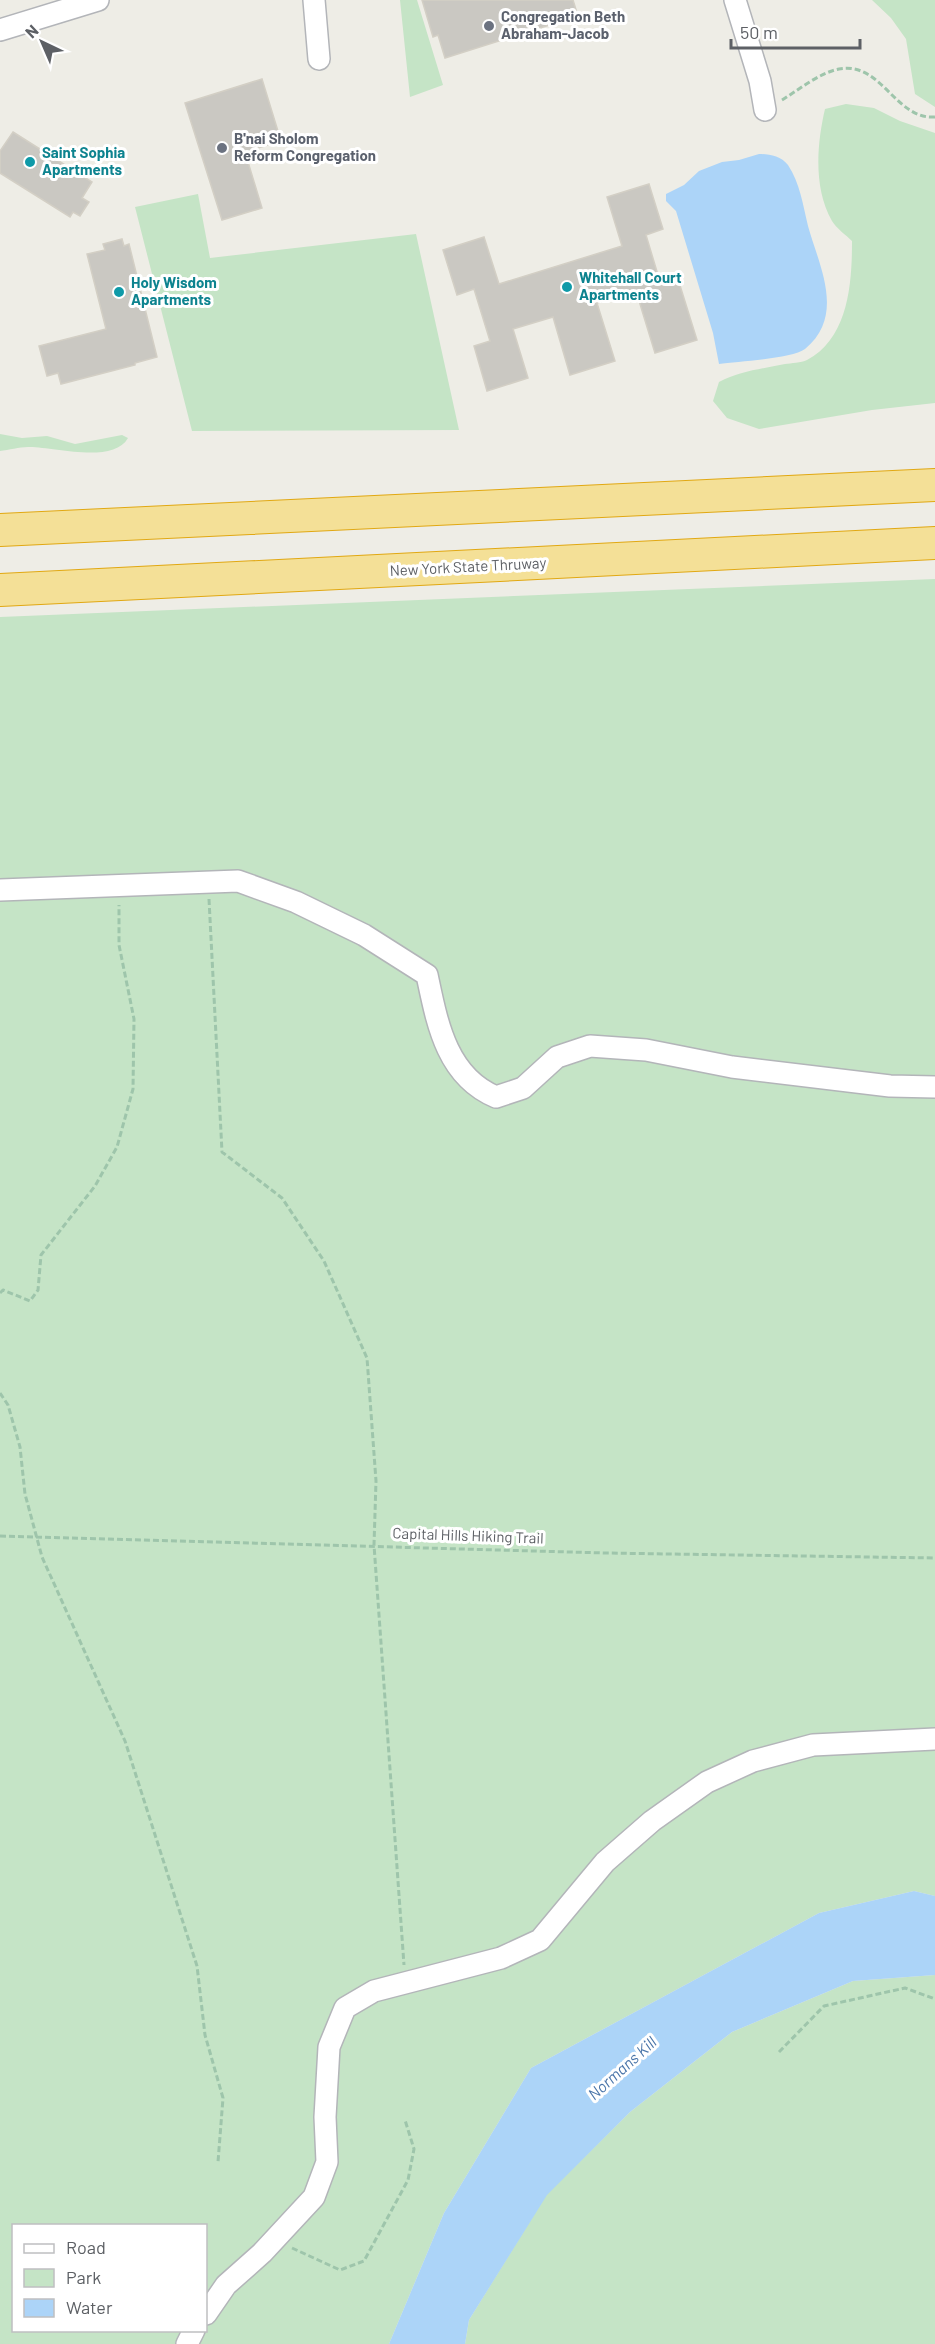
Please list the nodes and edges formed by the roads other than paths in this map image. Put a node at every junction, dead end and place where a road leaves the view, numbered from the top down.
1 (98, 0) edge
2 (314, 0) edge
3 (735, 0) edge
4 (0, 30) edge
5 (319, 59) dead end
6 (765, 110) road end
7 (935, 484) edge
8 (0, 530) edge
9 (935, 543) edge
10 (0, 590) edge
11 (0, 890) edge
12 (935, 1087) edge
13 (935, 1738) edge
14 (207, 2313) edge

1 - 4 street
2 - 5 street
3 - 6 street
7 - 8 highway
9 - 10 highway, New York State Thruway
11 - 12 street
13 - 14 street

